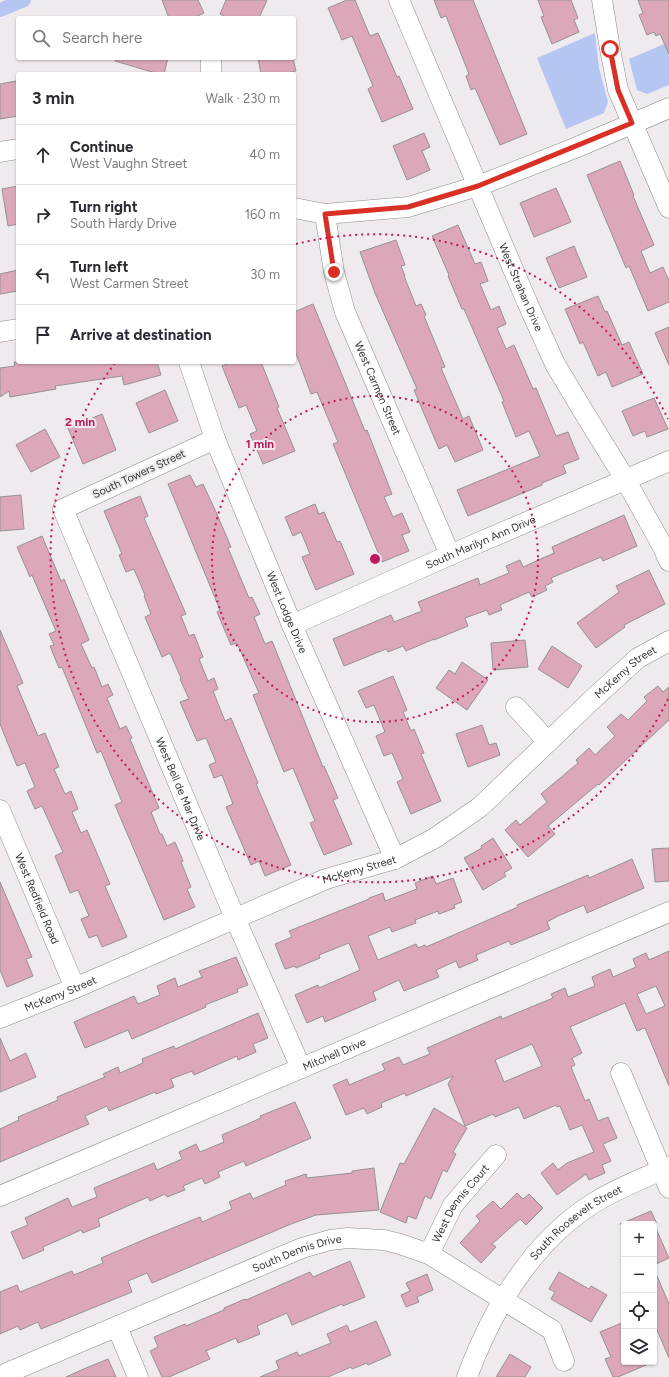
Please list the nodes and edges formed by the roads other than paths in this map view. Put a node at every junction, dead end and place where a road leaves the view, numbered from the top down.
1 (399, 0) edge
2 (602, 0) edge
3 (211, 60) edge
4 (212, 72) edge
5 (669, 108) edge
6 (632, 123) junction
7 (16, 149) edge
8 (0, 152) edge
9 (478, 186) junction
10 (296, 208) edge
11 (669, 208) edge
12 (325, 214) junction
13 (16, 329) edge
14 (0, 332) edge
15 (190, 364) edge
16 (215, 439) junction
17 (669, 461) edge
18 (625, 479) junction
19 (63, 509) joint
20 (450, 555) junction
21 (669, 561) edge
22 (292, 625) junction
23 (669, 641) edge
24 (516, 707) dead end
25 (548, 742) junction
26 (0, 810) edge
27 (395, 859) junction
28 (669, 912) edge
29 (235, 918) junction
30 (75, 988) junction
31 (0, 1018) edge
32 (301, 1068) junction
33 (621, 1073) dead end
34 (496, 1155) dead end
35 (665, 1169) edge
36 (669, 1188) edge
37 (0, 1196) edge
38 (429, 1254) junction
39 (502, 1300) junction
40 (116, 1326) junction
41 (564, 1361) dead end
42 (7, 1373) dead end
43 (138, 1377) edge
44 (467, 1377) edge

1 - 9 street, West Strahan Drive
2 - 6 street
3 - 4 street
5 - 6 street
6 - 9 street
6 - 11 street
7 - 8 street
9 - 12 street
9 - 18 street, West Strahan Drive
10 - 12 street
12 - 20 street, West Carmen Street
13 - 14 street
15 - 16 street, West Lodge Drive
16 - 19 street, South Towers Street
16 - 22 street, West Lodge Drive
17 - 18 street, South Marilyn Ann Drive
18 - 20 street, South Marilyn Ann Drive
18 - 21 street, West Strahan Drive
19 - 29 street, West Bell de Mar Drive
20 - 22 street, South Marilyn Ann Drive
22 - 27 street, West Lodge Drive
23 - 25 street, McKemy Street
24 - 25 street
25 - 27 street, McKemy Street
26 - 30 street, West Redfield Road
27 - 29 street, McKemy Street
28 - 32 street, Mitchell Drive
29 - 30 street, McKemy Street
29 - 32 street, West Bell de Mar Drive
30 - 31 street, McKemy Street
32 - 37 street, Mitchell Drive
33 - 35 street
34 - 38 street, West Dennis Court
35 - 36 street
35 - 39 street, South Roosevelt Street
38 - 39 street, South Dennis Drive
38 - 40 street, South Dennis Drive
39 - 41 street, South Dennis Drive
39 - 44 street
40 - 42 street, South Dennis Drive
40 - 43 street

